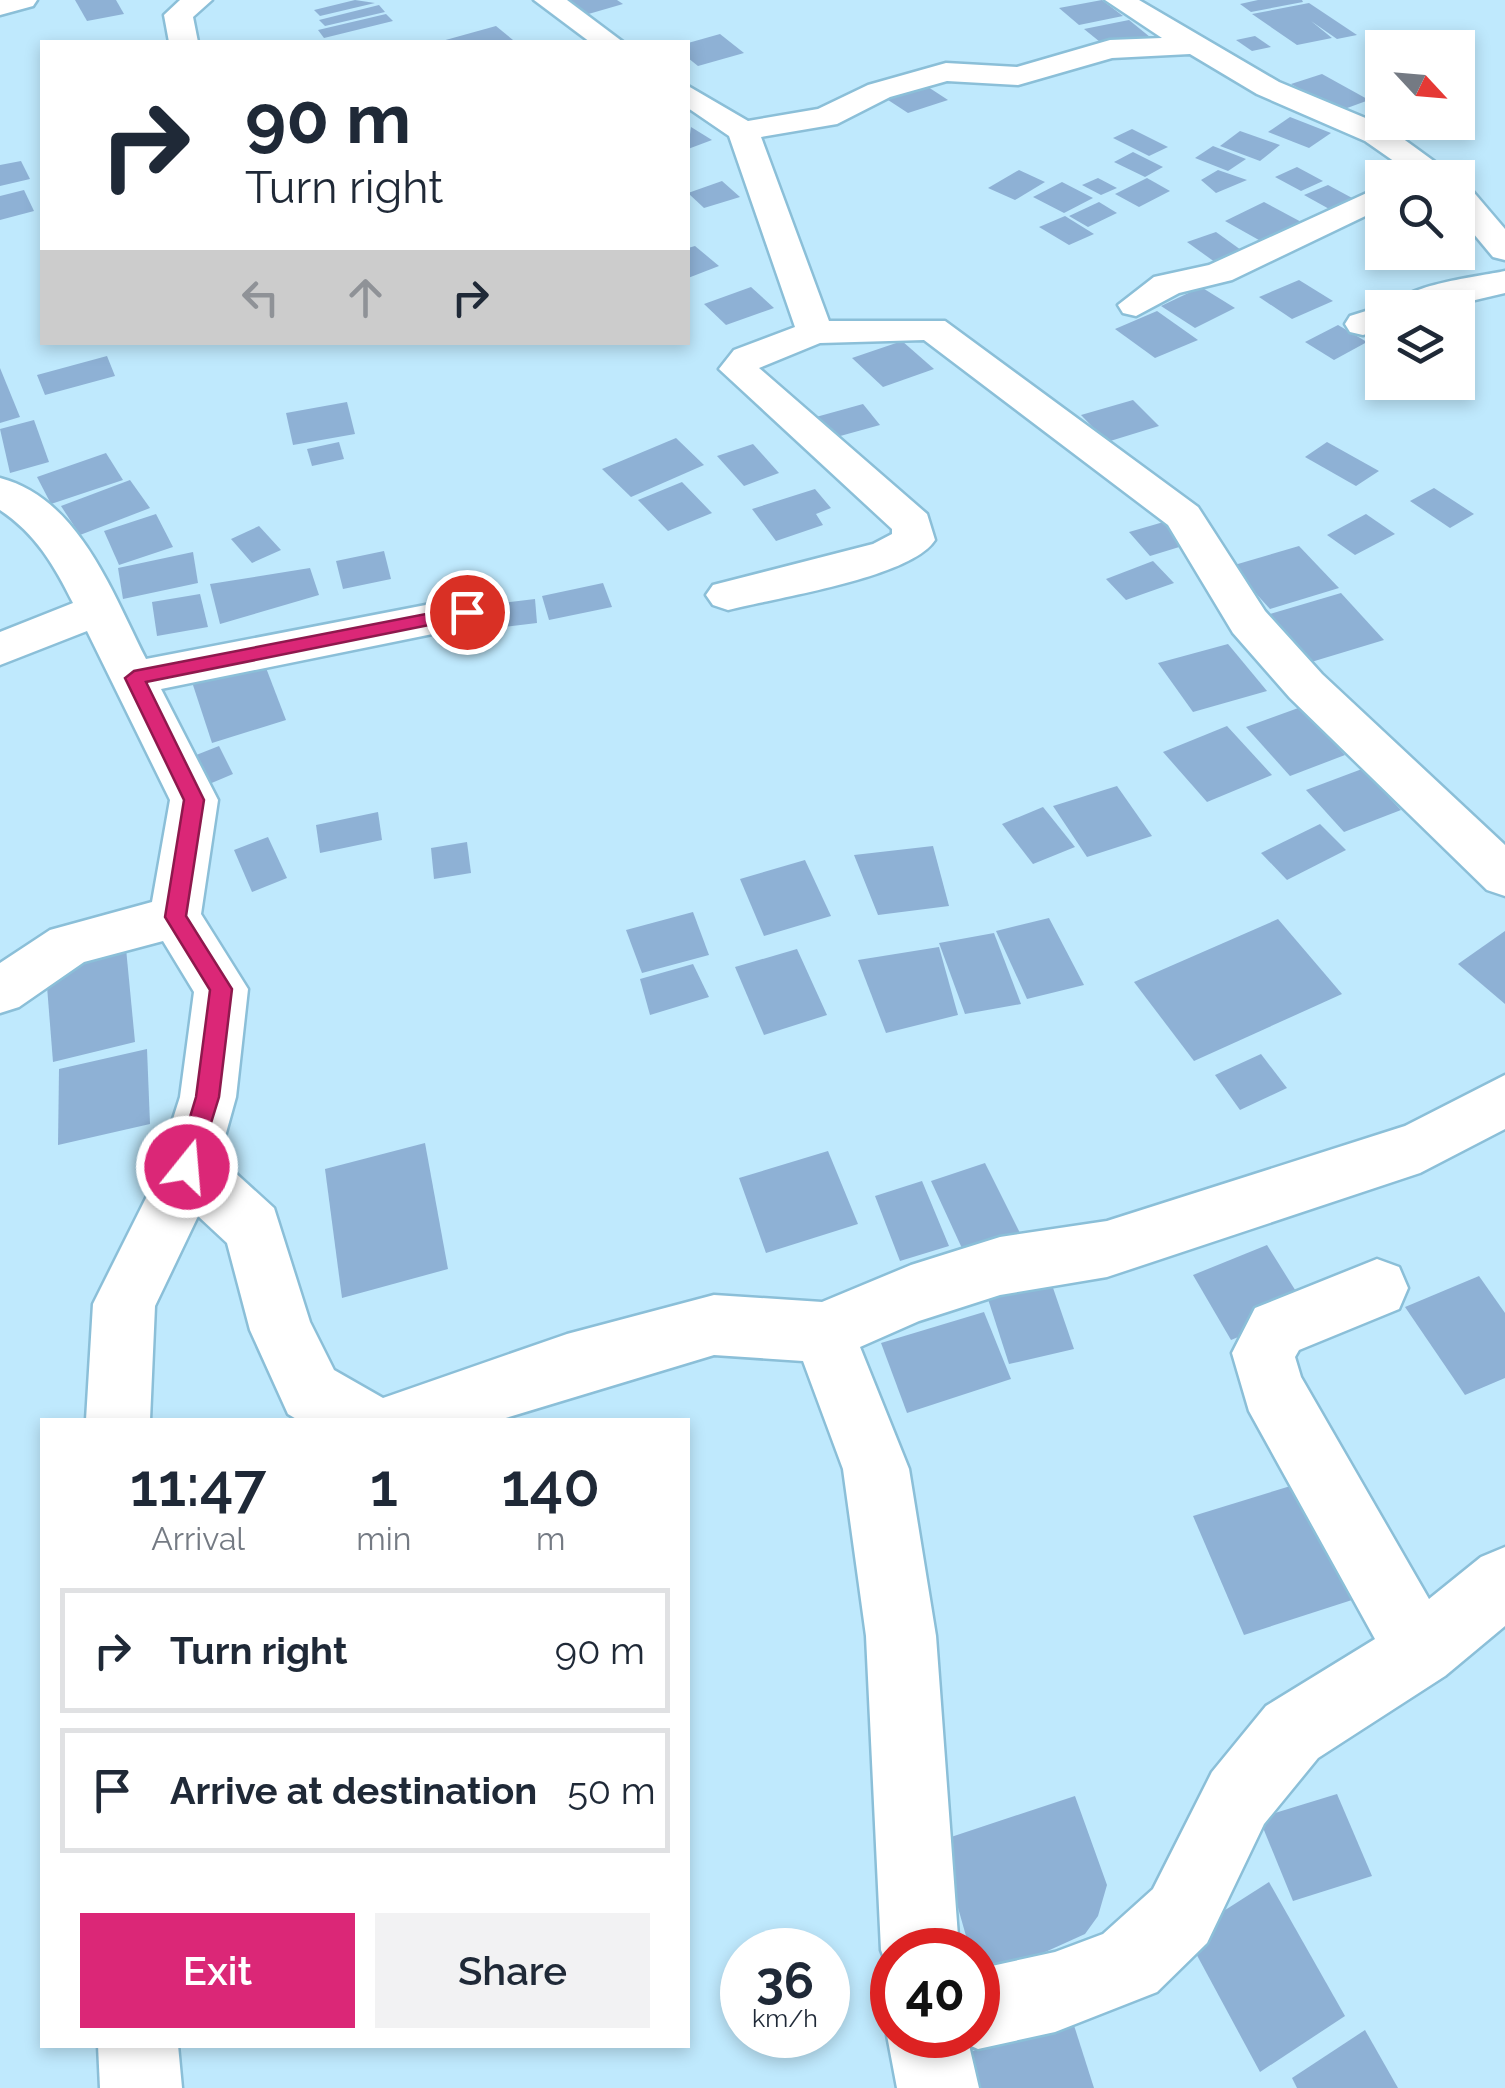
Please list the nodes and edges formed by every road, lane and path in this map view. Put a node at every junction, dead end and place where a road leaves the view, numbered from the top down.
1 (24, 0) edge
2 (198, 0) edge
3 (548, 0) edge
4 (1119, 0) edge
5 (0, 6) edge
6 (184, 40) edge
7 (605, 40) edge
8 (1200, 45) junction
9 (690, 95) edge
10 (743, 131) junction
11 (1414, 160) edge
12 (1365, 204) edge
13 (1475, 215) edge
14 (1505, 250) edge
15 (1505, 282) edge
16 (1466, 290) edge
17 (1136, 305) dead end
18 (815, 332) junction
19 (0, 491) edge
20 (728, 595) dead end
21 (100, 609) junction
22 (467, 612) dead end
23 (0, 648) edge
24 (134, 678) junction
25 (1505, 876) edge
26 (175, 917) junction
27 (0, 991) edge
28 (1505, 1100) edge
29 (183, 1180) junction
30 (1377, 1288) dead end
31 (822, 1332) junction
32 (118, 1418) edge
33 (356, 1418) edge
34 (412, 1418) edge
35 (1505, 1581) edge
36 (1420, 1650) junction
37 (919, 1928) edge
38 (1000, 2005) edge
39 (138, 2048) edge
40 (932, 2058) edge
41 (141, 2088) edge
42 (938, 2088) edge

1 - 5 street
2 - 6 street
3 - 7 street
4 - 8 street
8 - 10 street
8 - 11 street
9 - 10 street
10 - 18 street
12 - 17 street
13 - 14 street
15 - 16 street
18 - 20 street
18 - 25 street
19 - 21 street
21 - 23 street
21 - 24 street
22 - 24 street
24 - 26 street
26 - 27 street
26 - 29 street
28 - 31 street
29 - 32 street
29 - 33 street
30 - 36 street
31 - 34 street
31 - 37 street
35 - 36 street
36 - 38 street
39 - 41 street
40 - 42 street

